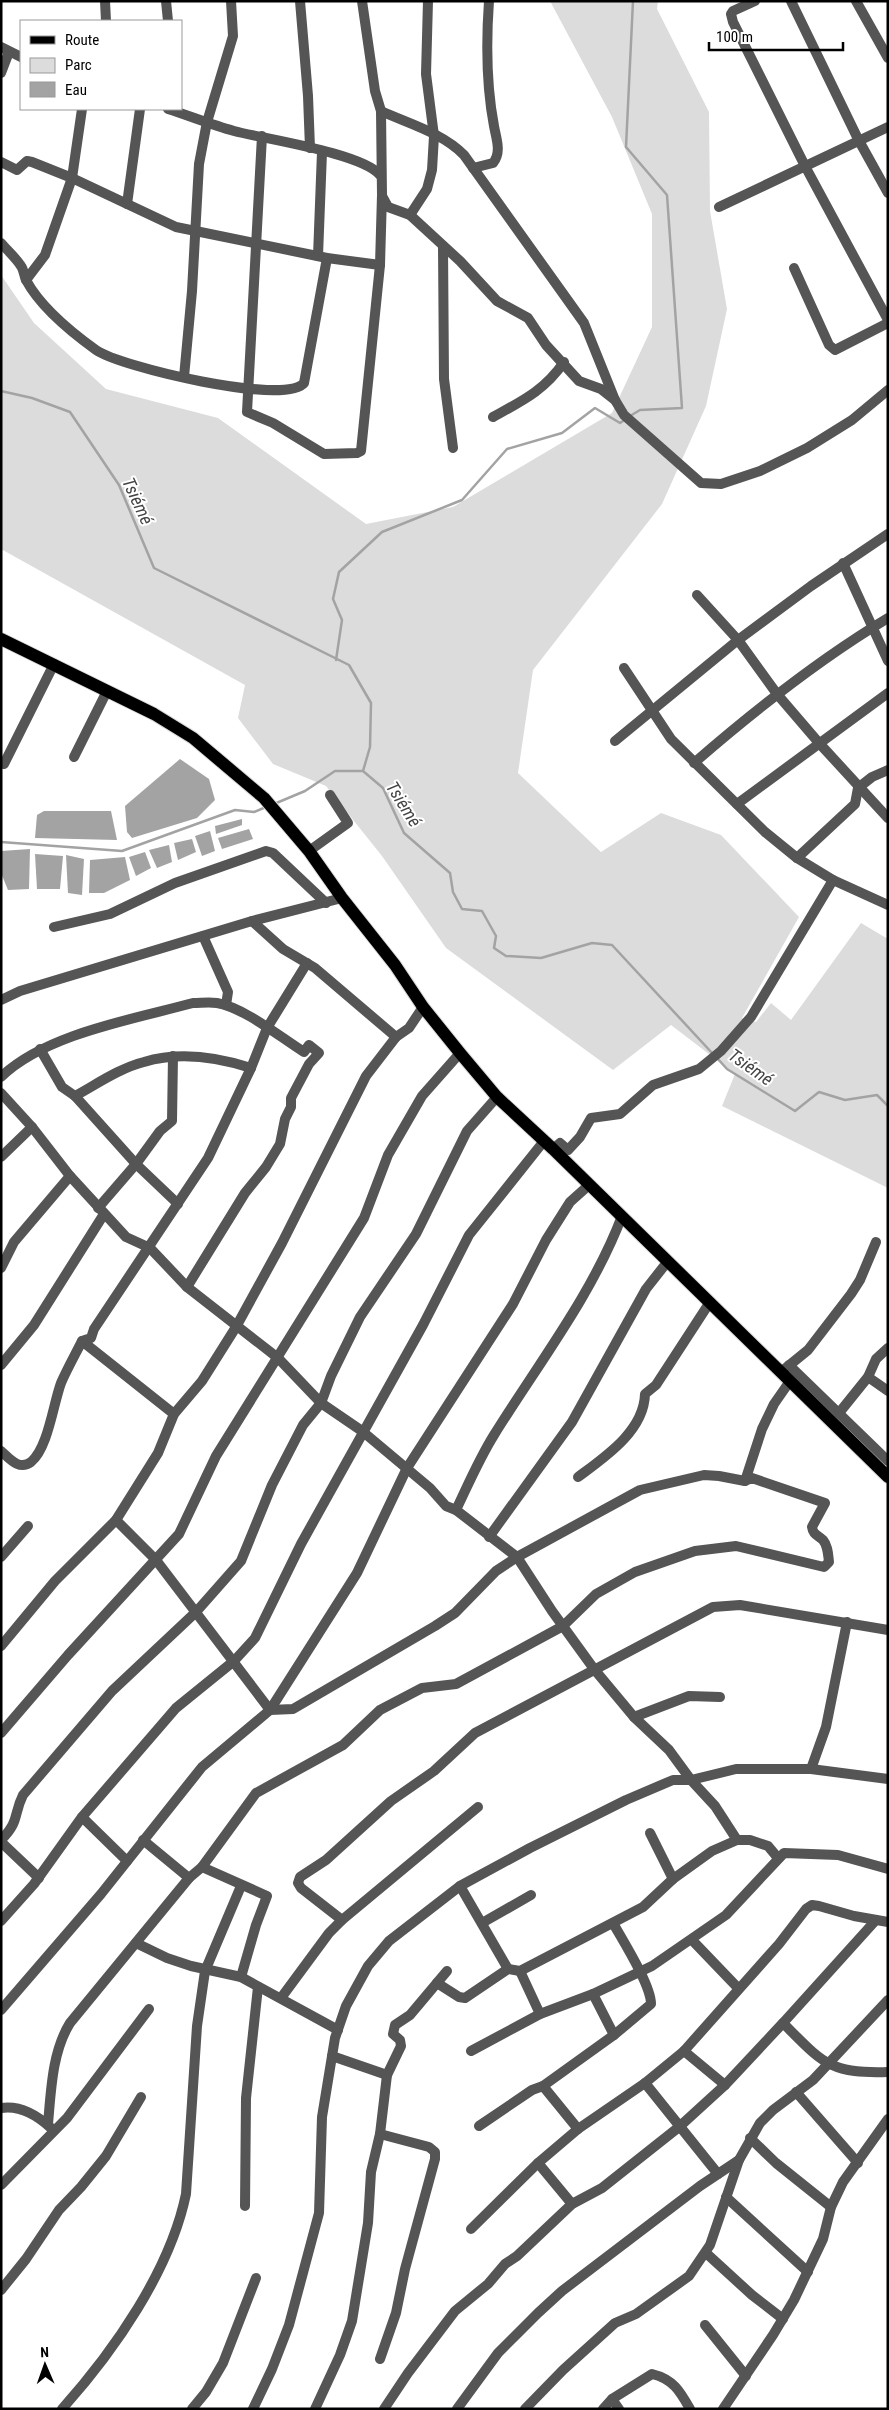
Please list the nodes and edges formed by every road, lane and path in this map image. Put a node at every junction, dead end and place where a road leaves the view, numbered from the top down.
1 (106, 1) edge
2 (166, 1) edge
3 (232, 1) edge
4 (300, 1) edge
5 (362, 1) edge
6 (428, 1) edge
7 (489, 1) edge
8 (755, 1) edge
9 (791, 1) edge
10 (856, 1) edge
11 (106, 20) edge
12 (168, 20) edge
13 (5, 49) edge
14 (20, 56) edge
15 (888, 58) edge
16 (1, 73) edge
17 (82, 110) edge
18 (140, 110) edge
19 (171, 110) edge
20 (381, 111) junction
21 (207, 122) junction
22 (888, 126) edge
23 (262, 136) junction
24 (434, 136) junction
25 (858, 139) junction
26 (310, 148) junction
27 (322, 152) junction
28 (1, 162) edge
29 (805, 166) junction
30 (473, 168) junction
31 (380, 175) junction
32 (72, 178) junction
33 (888, 193) edge
34 (382, 195) junction
35 (127, 204) junction
36 (719, 208) dead end
37 (410, 215) junction
38 (195, 231) junction
39 (1, 243) edge
40 (255, 245) junction
41 (443, 246) junction
42 (323, 257) junction
43 (380, 265) junction
44 (794, 268) dead end
45 (26, 280) junction
46 (888, 321) edge
47 (564, 362) junction
48 (184, 377) junction
49 (248, 390) junction
50 (888, 390) edge
51 (615, 400) junction
52 (493, 417) dead end
53 (454, 448) dead end
54 (888, 534) edge
55 (844, 563) junction
56 (697, 595) dead end
57 (888, 618) edge
58 (874, 626) junction
59 (1, 639) edge
60 (738, 640) junction
61 (888, 661) edge
62 (54, 664) junction
63 (624, 668) dead end
64 (106, 693) junction
65 (888, 693) edge
66 (777, 694) junction
67 (651, 711) junction
68 (615, 741) dead end
69 (819, 743) junction
70 (74, 757) dead end
71 (694, 763) junction
72 (4, 764) dead end
73 (888, 770) edge
74 (858, 788) junction
75 (330, 795) dead end
76 (737, 804) junction
77 (888, 818) edge
78 (309, 851) junction
79 (797, 858) junction
80 (833, 880) junction
81 (342, 898) junction
82 (326, 903) junction
83 (887, 904) edge
84 (252, 922) junction
85 (54, 927) dead end
86 (203, 936) junction
87 (307, 964) junction
88 (1, 1000) edge
89 (226, 1006) junction
90 (423, 1007) junction
91 (267, 1028) junction
92 (396, 1037) junction
93 (40, 1049) junction
94 (460, 1053) junction
95 (173, 1056) junction
96 (251, 1068) junction
97 (1, 1077) edge
98 (1, 1093) edge
99 (75, 1096) junction
100 (497, 1097) junction
101 (32, 1127) junction
102 (548, 1145) junction
103 (1, 1157) edge
104 (136, 1164) junction
105 (70, 1176) junction
106 (589, 1185) junction
107 (178, 1204) junction
108 (101, 1211) junction
109 (622, 1216) junction
110 (876, 1242) dead end
111 (150, 1248) junction
112 (668, 1261) junction
113 (1, 1268) edge
114 (186, 1287) junction
115 (710, 1302) junction
116 (236, 1327) junction
117 (82, 1342) junction
118 (888, 1348) edge
119 (278, 1358) junction
120 (1, 1365) edge
121 (787, 1373) junction
122 (868, 1377) junction
123 (888, 1391) edge
124 (321, 1403) junction
125 (839, 1413) junction
126 (174, 1414) junction
127 (362, 1431) junction
128 (1, 1451) edge
129 (888, 1461) edge
130 (407, 1468) junction
131 (578, 1477) dead end
132 (888, 1477) edge
133 (745, 1481) junction
134 (456, 1510) junction
135 (116, 1520) junction
136 (28, 1526) dead end
137 (489, 1537) junction
138 (1, 1557) edge
139 (517, 1557) junction
140 (156, 1560) junction
141 (196, 1612) junction
142 (847, 1622) junction
143 (563, 1626) junction
144 (888, 1630) edge
145 (1, 1646) edge
146 (234, 1661) junction
147 (594, 1670) junction
148 (720, 1697) dead end
149 (270, 1710) junction
150 (634, 1718) junction
151 (1, 1733) edge
152 (811, 1769) junction
153 (888, 1779) edge
154 (691, 1780) junction
155 (478, 1807) dead end
156 (82, 1817) junction
157 (650, 1834) dead end
158 (143, 1840) junction
159 (737, 1840) junction
160 (1, 1841) edge
161 (778, 1858) junction
162 (127, 1861) junction
163 (202, 1867) junction
164 (888, 1869) edge
165 (39, 1878) junction
166 (189, 1878) junction
167 (673, 1879) junction
168 (241, 1886) junction
169 (460, 1886) junction
170 (531, 1895) dead end
171 (342, 1920) junction
172 (876, 1920) junction
173 (1, 1921) edge
174 (888, 1922) edge
175 (613, 1923) junction
176 (482, 1924) junction
177 (692, 1940) junction
178 (136, 1943) junction
179 (205, 1970) junction
180 (508, 1970) junction
181 (447, 1971) dead end
182 (520, 1971) junction
183 (640, 1972) junction
184 (241, 1977) junction
185 (437, 1983) junction
186 (258, 1987) junction
187 (738, 1988) junction
188 (593, 1994) junction
189 (281, 1998) junction
190 (887, 2001) edge
191 (149, 2009) dead end
192 (1, 2010) edge
193 (540, 2014) junction
194 (783, 2023) junction
195 (338, 2030) junction
196 (614, 2035) junction
197 (471, 2051) dead end
198 (684, 2051) junction
199 (332, 2056) junction
200 (827, 2065) junction
201 (888, 2072) edge
202 (387, 2075) junction
203 (645, 2083) junction
204 (725, 2085) junction
205 (543, 2086) junction
206 (796, 2092) junction
207 (141, 2097) dead end
208 (1, 2108) edge
209 (888, 2119) edge
210 (479, 2126) dead end
211 (51, 2127) junction
212 (679, 2127) junction
213 (578, 2129) junction
214 (380, 2134) junction
215 (750, 2138) junction
216 (739, 2160) junction
217 (538, 2163) junction
218 (858, 2164) junction
219 (718, 2174) junction
220 (1, 2185) edge
221 (726, 2197) junction
222 (572, 2204) junction
223 (245, 2206) dead end
224 (831, 2207) junction
225 (471, 2229) dead end
226 (706, 2253) junction
227 (808, 2272) junction
228 (256, 2278) dead end
229 (1, 2290) edge
230 (783, 2319) junction
231 (705, 2325) dead end
232 (380, 2359) dead end
233 (746, 2376) junction
234 (612, 2398) junction
235 (62, 2409) edge
236 (192, 2409) edge
237 (253, 2409) edge
238 (315, 2409) edge
239 (384, 2409) edge
240 (457, 2409) edge
241 (525, 2409) edge
242 (603, 2409) edge
243 (619, 2409) edge
244 (690, 2409) edge
245 (723, 2409) edge

1 - 11 street
2 - 12 street
3 - 21 street
4 - 26 street
5 - 20 street
6 - 24 street
7 - 30 street
8 - 29 street
9 - 25 street
10 - 15 street
13 - 14 street
13 - 16 street
17 - 32 street
18 - 35 street
19 - 21 street
20 - 24 street
20 - 31 street
21 - 23 street
21 - 38 street
22 - 25 street
23 - 26 street
23 - 40 street
24 - 30 street
24 - 37 street
25 - 29 street
25 - 33 street
26 - 27 street
27 - 31 street
27 - 42 street
28 - 32 street
29 - 36 street
29 - 46 street
30 - 51 street
31 - 34 street
32 - 35 street
32 - 45 street
34 - 37 street
34 - 43 street
35 - 38 street
37 - 41 street
38 - 40 street
38 - 48 street
39 - 45 street
40 - 42 street
40 - 49 street
41 - 47 street
41 - 53 street
42 - 43 street
42 - 49 street
43 - 49 street
44 - 46 street
45 - 48 street
47 - 51 street
47 - 52 street
48 - 49 street
50 - 51 street
54 - 55 street
55 - 58 street
55 - 60 street
56 - 60 street
57 - 58 street
58 - 61 street
58 - 66 street
59 - 62 main road
60 - 66 street
60 - 67 street
62 - 64 main road
62 - 72 street
63 - 67 street
64 - 70 street
64 - 78 main road
65 - 69 street
66 - 69 street
66 - 71 street
67 - 68 street
67 - 71 street
69 - 74 street
69 - 76 street
71 - 76 street
73 - 74 street
74 - 77 street
74 - 79 street
75 - 78 street
76 - 79 street
78 - 81 main road
79 - 80 street
80 - 83 street
80 - 102 street
81 - 82 street
81 - 90 main road
82 - 84 street
82 - 85 street
84 - 86 street
84 - 87 street
86 - 88 street
86 - 89 street
87 - 91 street
87 - 92 street
89 - 91 street
89 - 93 street
90 - 92 street
90 - 94 main road
91 - 96 street
91 - 114 street
92 - 116 street
93 - 97 street
93 - 99 street
94 - 100 main road
94 - 119 street
95 - 96 street
95 - 99 street
95 - 104 street
96 - 107 street
98 - 101 street
99 - 104 street
100 - 102 main road
100 - 124 street
101 - 103 street
101 - 105 street
102 - 106 main road
102 - 127 street
104 - 107 street
104 - 108 street
105 - 108 street
105 - 113 street
106 - 109 main road
106 - 130 street
107 - 111 street
108 - 111 street
108 - 120 street
109 - 112 main road
109 - 134 street
110 - 121 street
111 - 114 street
111 - 117 street
112 - 115 main road
112 - 137 street
114 - 116 street
115 - 121 main road
115 - 131 street
116 - 119 street
116 - 126 street
117 - 126 street
117 - 128 street
118 - 122 street
119 - 124 street
119 - 140 street
121 - 125 street
121 - 132 main road
121 - 133 street
122 - 123 street
122 - 125 street
124 - 127 street
124 - 141 street
125 - 129 street
126 - 135 street
127 - 130 street
127 - 146 street
130 - 134 street
130 - 149 street
133 - 139 street
133 - 143 street
134 - 137 street
135 - 140 street
135 - 145 street
136 - 138 street
137 - 139 street
139 - 143 street
139 - 149 street
140 - 141 street
140 - 151 street
141 - 146 street
141 - 160 street
142 - 144 street
142 - 147 street
142 - 152 street
143 - 147 street
143 - 163 street
146 - 149 street
146 - 156 street
147 - 150 street
147 - 171 street
148 - 150 street
149 - 158 street
150 - 154 street
152 - 153 street
152 - 154 street
154 - 159 street
154 - 169 street
155 - 171 street
156 - 162 street
156 - 165 street
157 - 167 street
158 - 162 street
158 - 166 street
159 - 161 street
159 - 167 street
160 - 165 street
161 - 164 street
161 - 177 street
162 - 192 street
163 - 166 street
163 - 168 street
165 - 173 street
166 - 178 street
167 - 175 street
168 - 179 street
168 - 184 street
169 - 176 street
169 - 195 street
170 - 176 street
171 - 189 street
172 - 174 street
172 - 187 street
172 - 194 street
175 - 182 street
175 - 183 street
176 - 180 street
177 - 183 street
177 - 187 street
178 - 179 street
178 - 211 street
179 - 184 street
179 - 235 street
180 - 182 street
180 - 185 street
181 - 185 street
182 - 193 street
183 - 188 street
183 - 196 street
184 - 186 street
185 - 202 street
186 - 189 street
186 - 223 street
187 - 198 street
188 - 193 street
188 - 196 street
189 - 195 street
190 - 200 street
191 - 211 street
193 - 197 street
194 - 200 street
194 - 204 street
195 - 199 street
196 - 205 street
198 - 203 street
198 - 204 street
199 - 202 street
199 - 237 street
200 - 201 street
200 - 206 street
202 - 214 street
203 - 212 street
203 - 213 street
204 - 212 street
205 - 210 street
205 - 213 street
206 - 215 street
206 - 218 street
207 - 229 street
208 - 211 street
209 - 218 street
211 - 220 street
212 - 219 street
212 - 222 street
213 - 217 street
214 - 232 street
214 - 238 street
215 - 216 street
215 - 224 street
216 - 219 street
216 - 221 street
217 - 222 street
217 - 225 street
218 - 224 street
219 - 240 street
221 - 226 street
221 - 227 street
222 - 239 street
224 - 227 street
226 - 230 street
226 - 241 street
227 - 230 street
228 - 236 street
230 - 233 street
231 - 233 street
233 - 245 street
234 - 242 street
234 - 243 street
234 - 244 street

